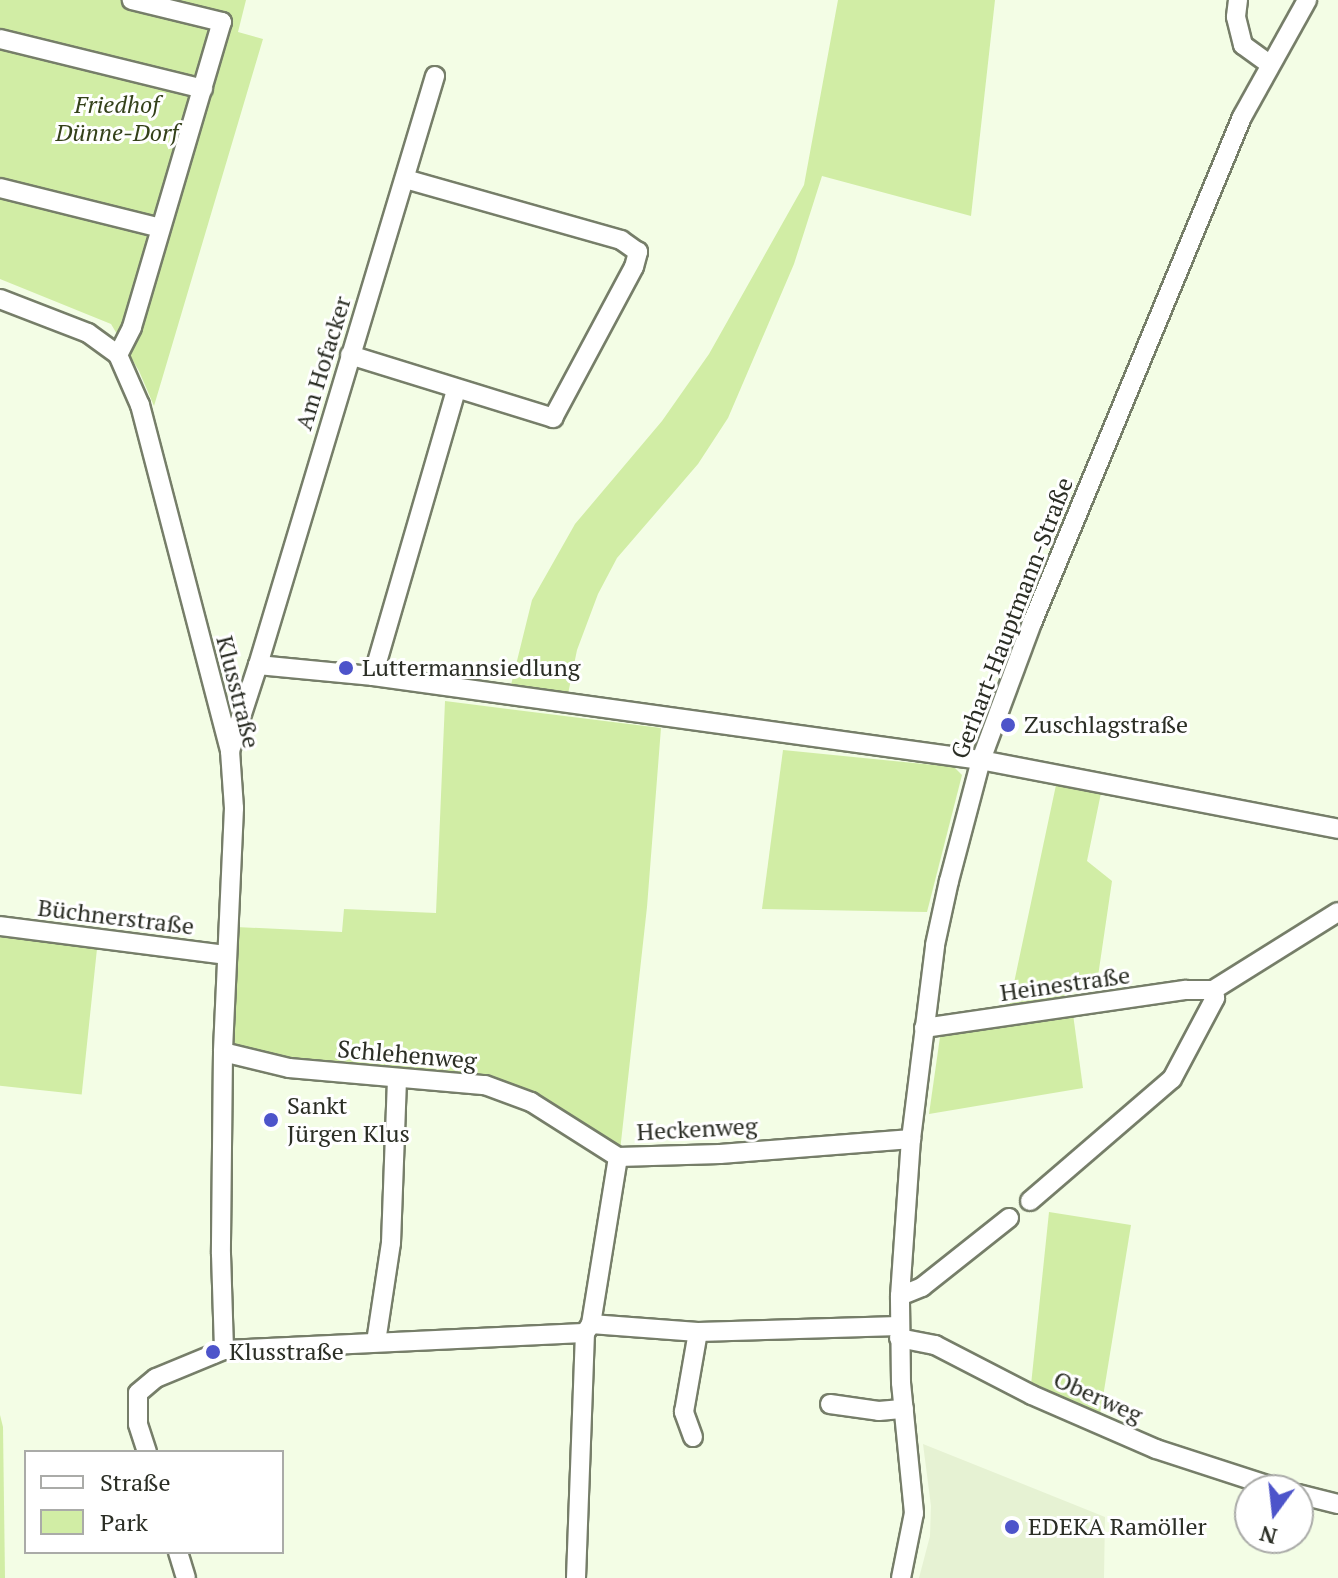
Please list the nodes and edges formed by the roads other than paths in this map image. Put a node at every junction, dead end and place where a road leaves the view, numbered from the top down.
1 (132, 0) edge
2 (1238, 0) edge
3 (1307, 0) edge
4 (205, 9) edge
5 (0, 39) edge
6 (1269, 64) junction
7 (435, 76) dead end
8 (203, 89) junction
9 (406, 179) junction
10 (0, 188) edge
11 (160, 228) junction
12 (0, 299) edge
13 (118, 355) junction
14 (350, 355) junction
15 (456, 390) junction
16 (258, 665) junction
17 (373, 676) junction
18 (230, 751) junction
19 (981, 760) junction
20 (1338, 829) edge
21 (1338, 912) edge
22 (0, 926) edge
23 (226, 955) junction
24 (1213, 990) junction
25 (924, 1028) junction
26 (223, 1052) junction
27 (397, 1079) junction
28 (911, 1139) junction
29 (618, 1157) junction
30 (1030, 1201) dead end
31 (1009, 1218) dead end
32 (900, 1296) junction
33 (588, 1328) junction
34 (698, 1332) junction
35 (899, 1332) junction
36 (376, 1342) junction
37 (224, 1350) junction
38 (830, 1404) dead end
39 (904, 1409) junction
40 (693, 1437) dead end
41 (146, 1450) edge
42 (1234, 1474) edge
43 (1314, 1498) edge
44 (1338, 1504) edge
45 (179, 1554) edge
46 (186, 1578) edge
47 (576, 1578) edge
48 (901, 1578) edge

1 - 4 street
2 - 6 street
3 - 6 street, Gerhart-Hauptmann-Straße
4 - 8 street
5 - 8 street
6 - 19 street, Gerhart-Hauptmann-Straße
7 - 9 street, Am Hofacker
8 - 11 street
9 - 14 street, Am Hofacker
9 - 15 street
10 - 11 street
11 - 13 street
12 - 13 street
13 - 18 street, Klusstraße
14 - 15 street
14 - 16 street, Am Hofacker
15 - 17 street
16 - 17 street
16 - 18 street
17 - 19 street
18 - 23 street, Klusstraße
19 - 20 street
19 - 25 street, Gerhart-Hauptmann-Straße
21 - 24 street, Heinestraße
22 - 23 street, Büchnerstraße
23 - 26 street, Klusstraße
24 - 25 street, Heinestraße
24 - 30 street
25 - 28 street, Gerhart-Hauptmann-Straße
26 - 27 street, Schlehenweg
26 - 37 street, Klusstraße
27 - 29 street, Schlehenweg
27 - 36 street
28 - 29 street, Heckenweg
28 - 32 street, Gerhart-Hauptmann-Straße
29 - 33 street, Heckenweg
31 - 32 street
32 - 35 street, Gerhart-Hauptmann-Straße
33 - 34 street
33 - 36 street
33 - 47 street
34 - 35 street
34 - 40 street
35 - 39 street, Gerhart-Hauptmann-Straße
35 - 42 street, Oberweg
36 - 37 street
37 - 41 street
38 - 39 street
39 - 48 street, Gerhart-Hauptmann-Straße
43 - 44 street
45 - 46 street

